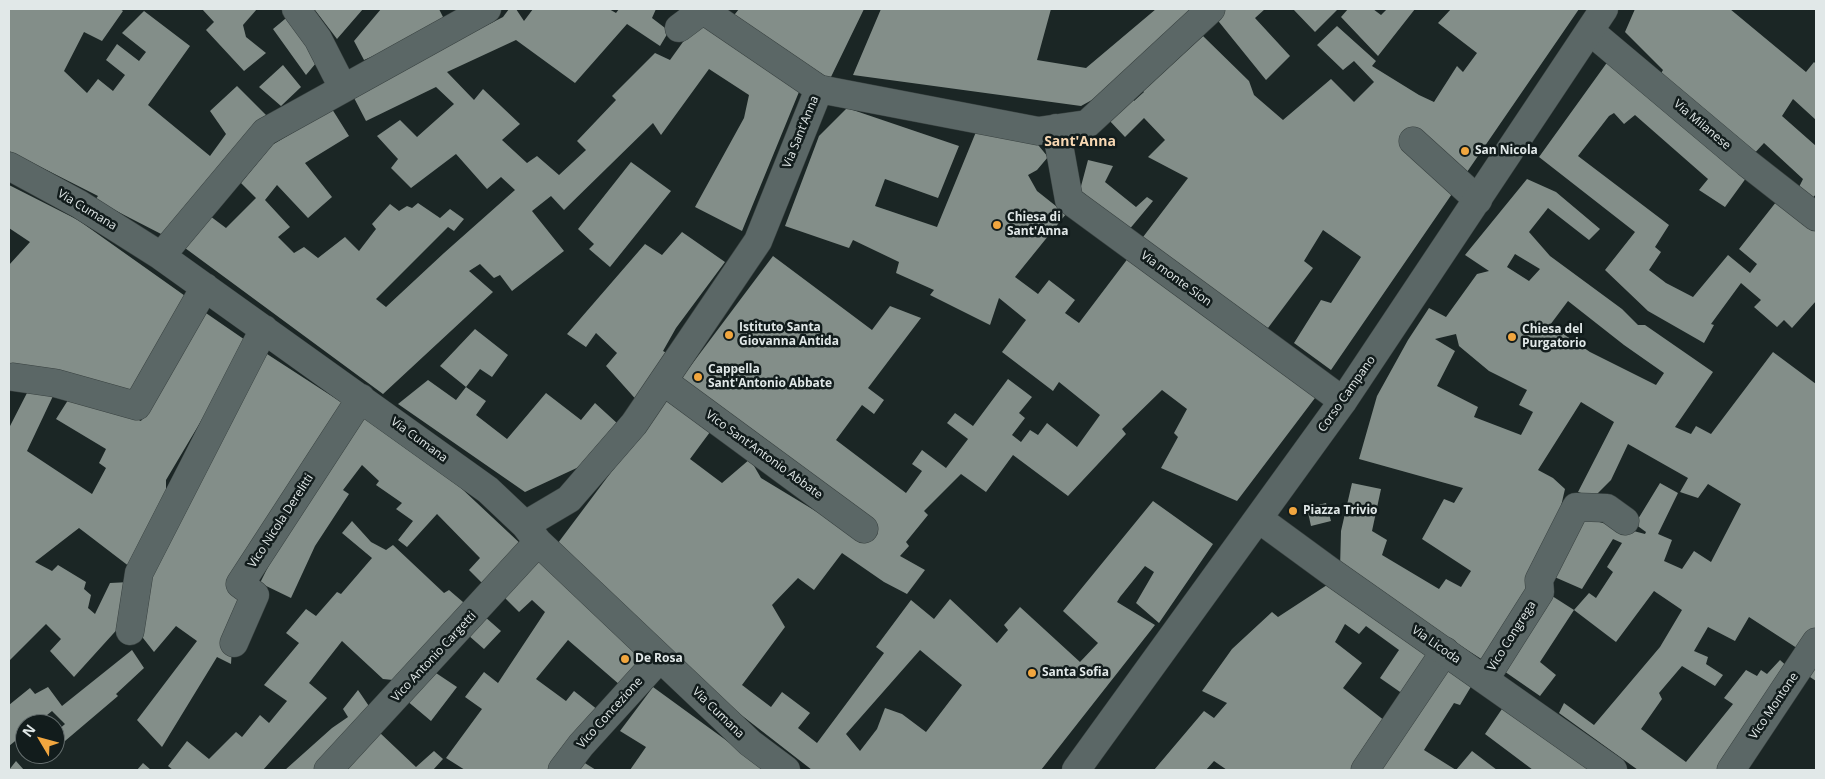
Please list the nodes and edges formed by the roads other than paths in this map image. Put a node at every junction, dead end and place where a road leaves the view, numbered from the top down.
1 (296, 9) edge
2 (488, 9) edge
3 (1210, 9) edge
4 (1597, 20) edge
5 (679, 28) dead end
6 (343, 88) junction
7 (819, 88) junction
8 (1056, 128) junction
9 (1413, 141) dead end
10 (9, 166) edge
11 (1478, 200) junction
12 (1816, 217) edge
13 (161, 256) junction
14 (205, 287) junction
15 (264, 329) junction
16 (13, 377) dead end
17 (663, 381) junction
18 (361, 398) junction
19 (1343, 402) junction
20 (1259, 519) junction
21 (1625, 521) dead end
22 (864, 529) dead end
23 (532, 534) junction
24 (130, 631) dead end
25 (1816, 642) edge
26 (234, 643) dead end
27 (1445, 651) junction
28 (660, 658) junction
29 (1485, 679) junction
30 (328, 770) edge
31 (562, 770) edge
32 (786, 770) edge
33 (1076, 770) edge
34 (1365, 770) edge
35 (1613, 770) edge
36 (1731, 770) edge

1 - 6 street
2 - 6 street
3 - 8 street, Via Sant'Anna
4 - 11 street, Corso Campano
4 - 12 street, Via Milanese
5 - 7 street
6 - 13 street
7 - 8 street, Via Sant'Anna
7 - 17 street, Via Sant'Anna
8 - 19 street, Via monte Sion
9 - 11 street
10 - 13 street, Via Cumana
11 - 19 street, Corso Campano
13 - 14 street, Via Cumana
14 - 15 street, Via Cumana
14 - 16 street
15 - 18 street, Via Cumana
15 - 24 street
17 - 22 street, Vico Sant'Antonio Abbate
17 - 23 street, Via Sant'Anna
18 - 23 street, Via Cumana
18 - 26 street, Vico Nicola Derelitti
19 - 20 street, Corso Campano
20 - 27 street, Via Licoda
20 - 33 street, Corso Campano
21 - 29 street, Vico Congrega
23 - 28 street, Via Cumana
23 - 30 street, Vico Antonio Cargetti
25 - 36 street, Vico Montone
27 - 29 street, Via Licoda
27 - 34 street
28 - 31 street, Vico Concezione
28 - 32 street, Via Cumana
29 - 35 street, Via Licoda

